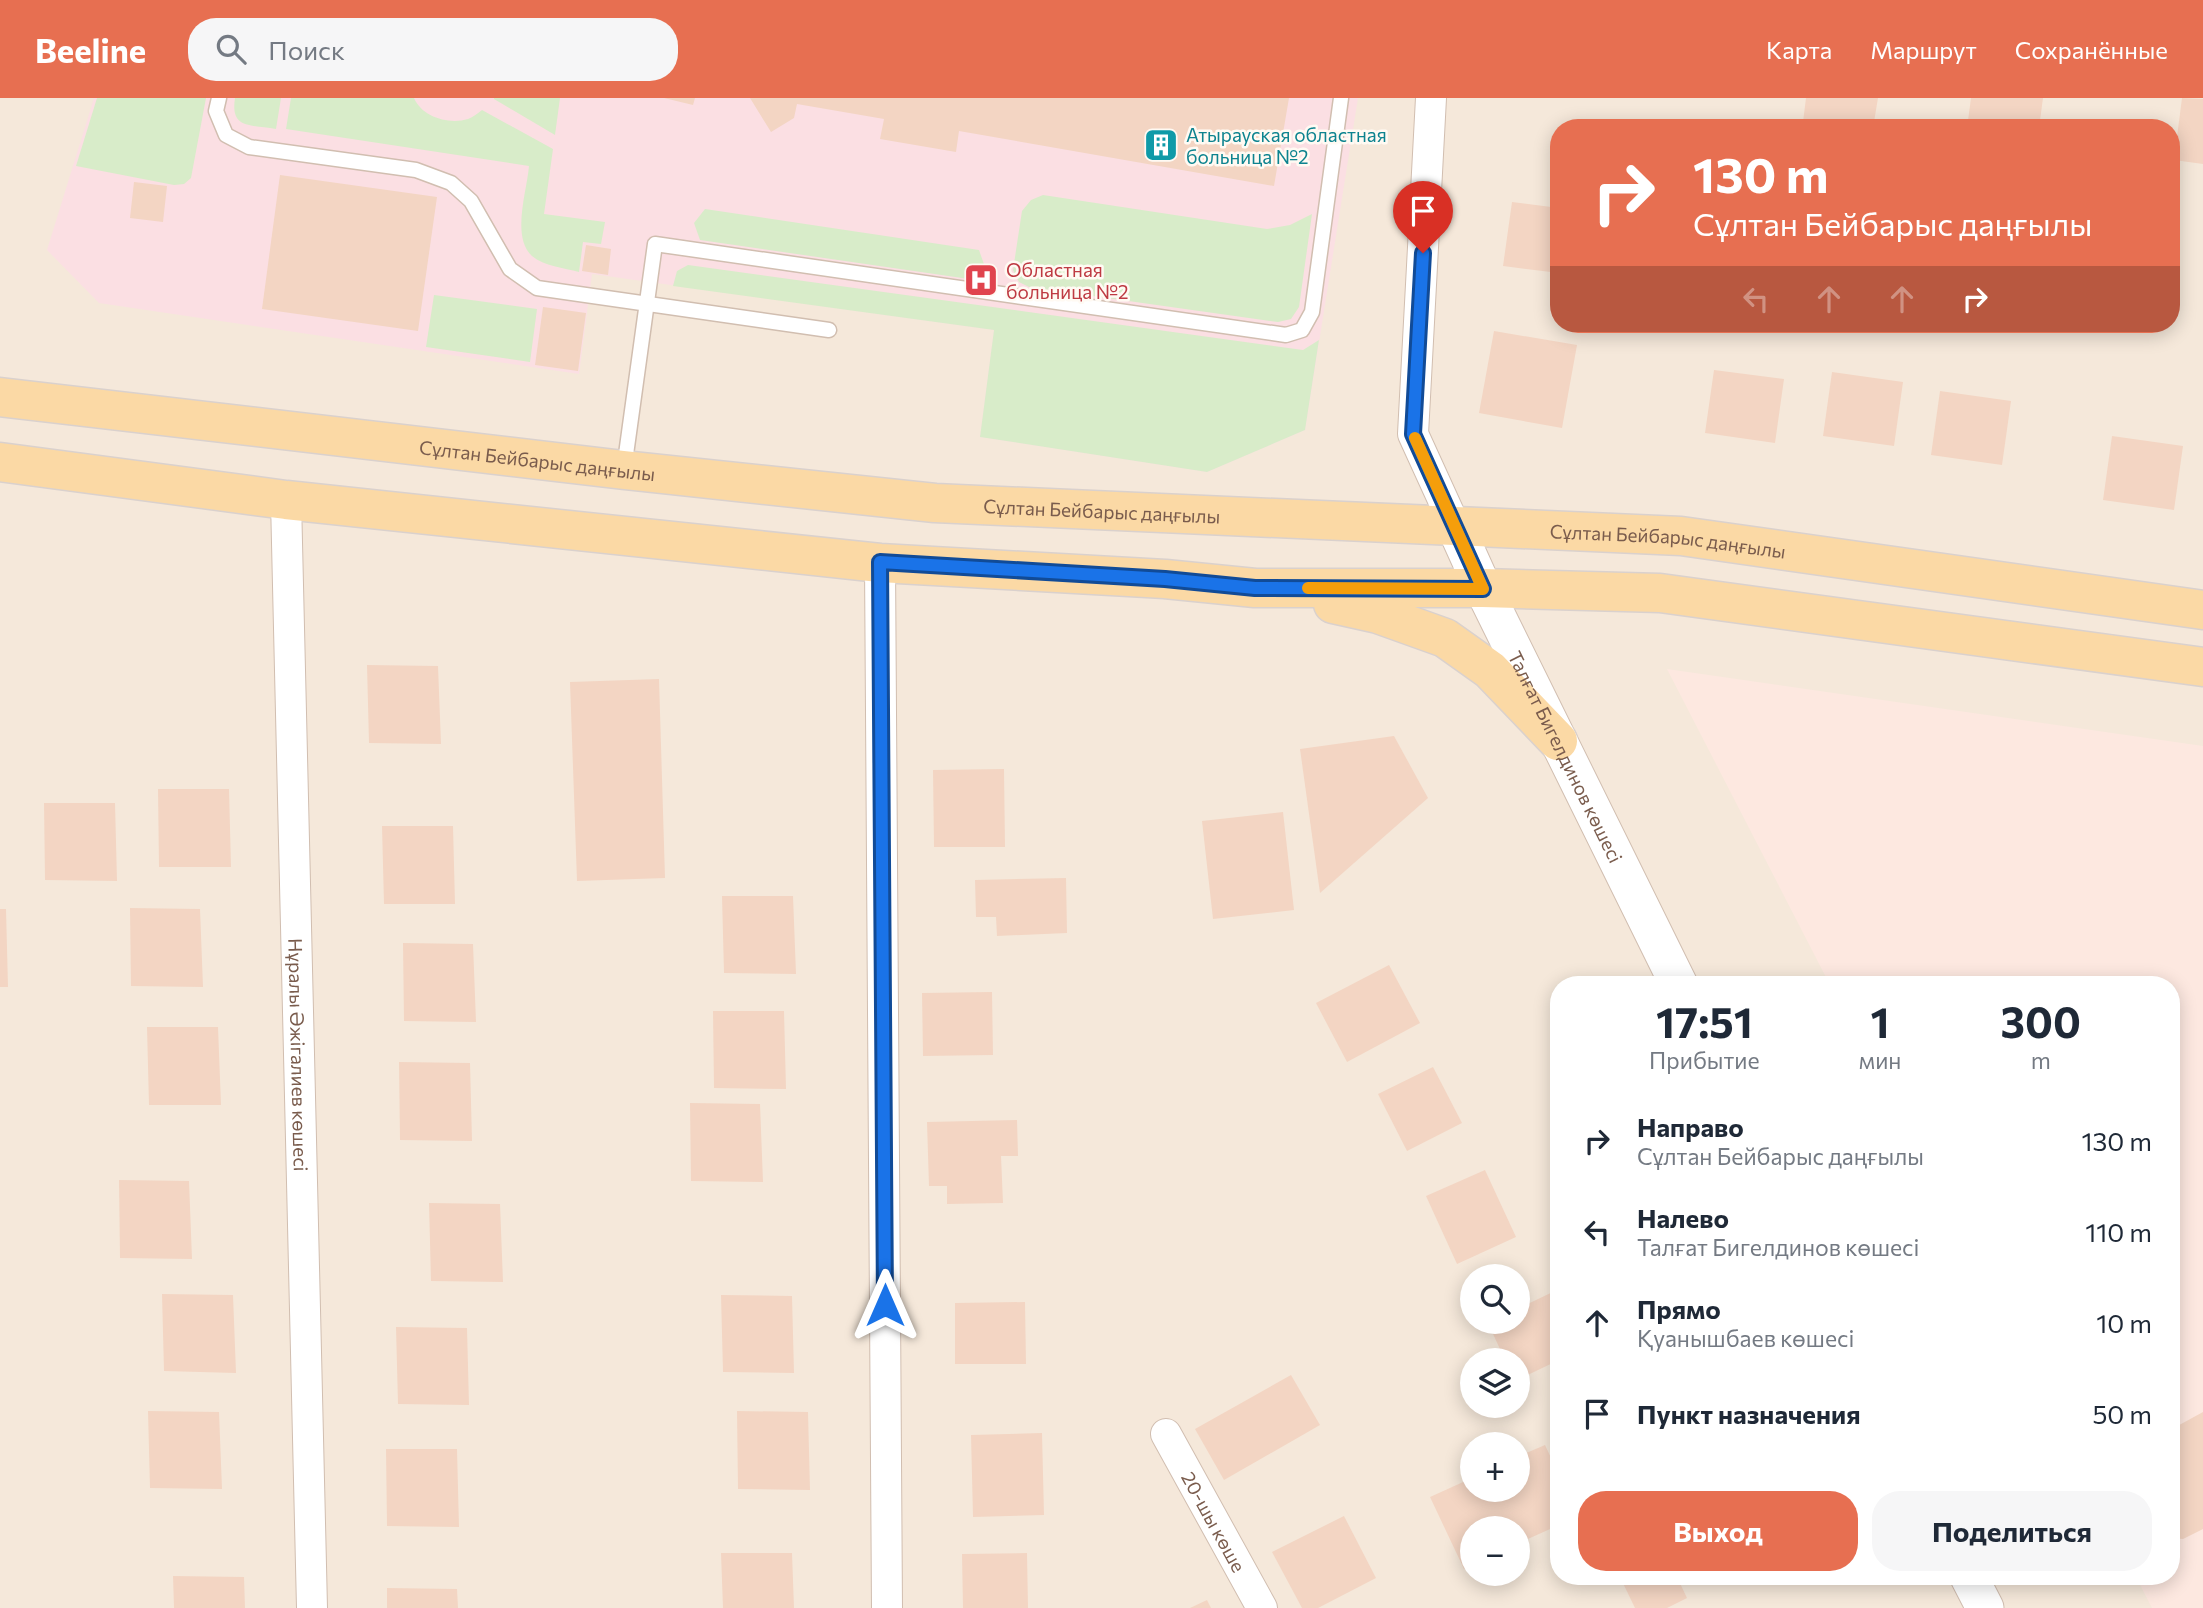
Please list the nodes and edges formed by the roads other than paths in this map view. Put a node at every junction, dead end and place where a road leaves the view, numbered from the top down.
1 (219, 98) edge
2 (1330, 98) edge
3 (1340, 98) edge
4 (1431, 98) edge
5 (1338, 120) junction
6 (645, 303) junction
7 (829, 330) dead end
8 (0, 397) edge
9 (0, 462) edge
10 (624, 470) junction
11 (286, 500) junction
12 (1455, 526) junction
13 (880, 562) junction
14 (1255, 588) junction
15 (1483, 589) junction
16 (2203, 610) edge
17 (2203, 667) edge
18 (1559, 741) junction
19 (1675, 976) edge
20 (1166, 1434) dead end
21 (1973, 1585) edge
22 (312, 1608) edge
23 (887, 1608) edge
24 (1262, 1608) edge
25 (1985, 1608) edge

1 - 6 lane
2 - 5 lane
3 - 5 lane
4 - 12 street
5 - 6 lane
6 - 7 lane
6 - 10 lane
8 - 10 main road, Сұлтан Бейбарыс даңғылы
9 - 11 main road
10 - 12 main road, Сұлтан Бейбарыс даңғылы
11 - 13 main road
11 - 22 street, Нұралы Әжiгалиев көшесi
12 - 15 street, Талғат Бигелдинов көшесі
12 - 16 main road, Сұлтан Бейбарыс даңғылы
13 - 14 main road
13 - 23 street
14 - 15 main road
14 - 18 main road
15 - 17 main road
15 - 18 street, Талғат Бигелдинов көшесі
18 - 19 street, Талғат Бигелдинов көшесі
20 - 24 street, 20-шы көше
21 - 25 street

